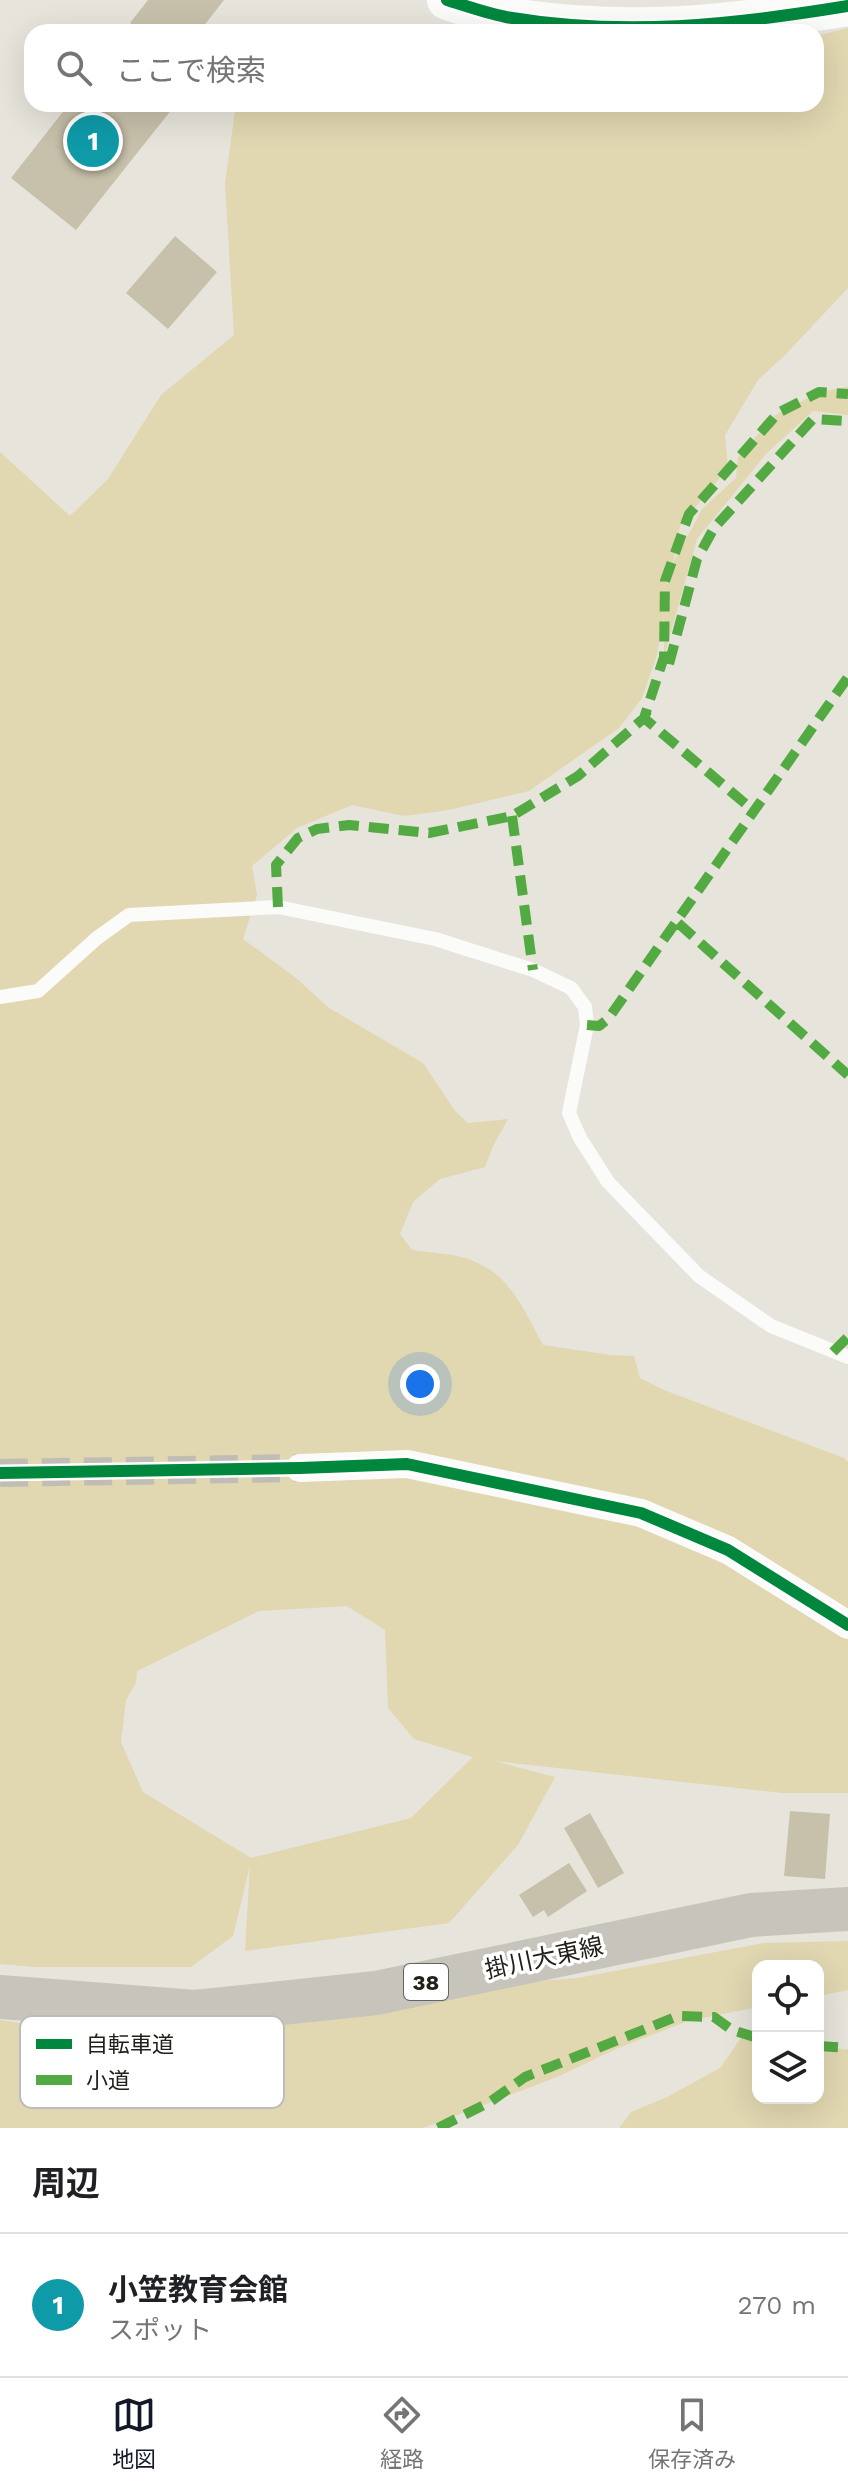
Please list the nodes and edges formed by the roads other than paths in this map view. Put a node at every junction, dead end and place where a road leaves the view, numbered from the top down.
1 (447, 0) edge
2 (848, 6) edge
3 (573, 24) edge
4 (713, 24) edge
5 (0, 997) edge
6 (848, 1357) edge
7 (300, 1468) tunnel mouth
8 (848, 1625) edge
9 (848, 1909) edge
10 (0, 1997) edge

1 - 3 street
2 - 4 street
5 - 6 lane
7 - 8 street
9 - 10 main road, 掛川大東線 / 38

